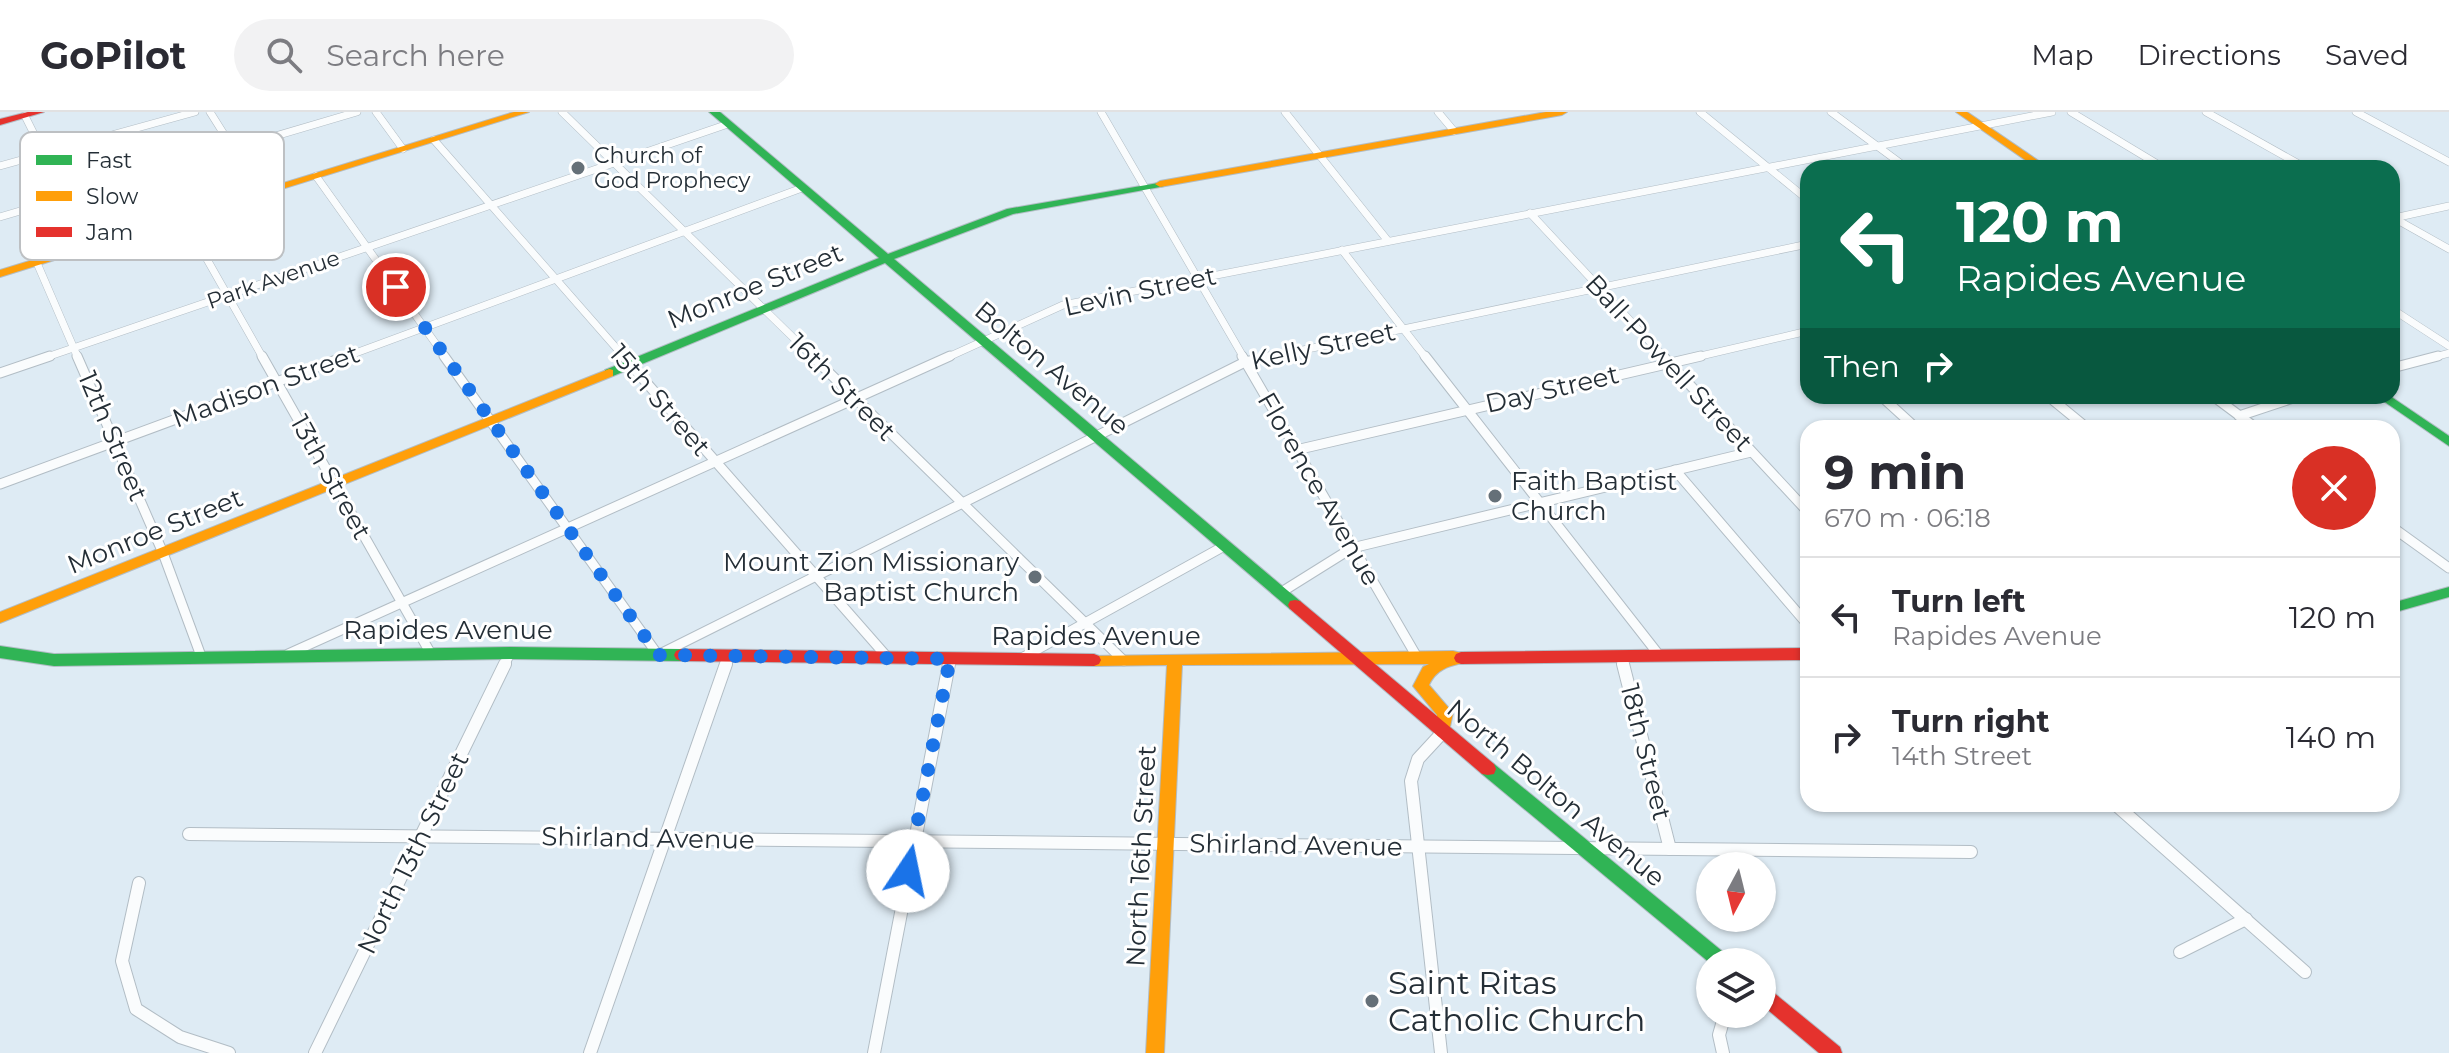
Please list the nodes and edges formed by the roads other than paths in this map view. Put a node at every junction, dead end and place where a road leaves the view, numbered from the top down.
1 (195, 112) edge
2 (210, 112) edge
3 (357, 112) edge
4 (376, 112) edge
5 (524, 112) edge
6 (562, 112) edge
7 (714, 112) edge
8 (1101, 112) edge
9 (1285, 112) edge
10 (1438, 112) edge
11 (1562, 112) edge
12 (1700, 112) edge
13 (1831, 112) edge
14 (1961, 112) edge
15 (2052, 112) edge
16 (2071, 112) edge
17 (2206, 112) edge
18 (2356, 112) edge
19 (32, 114) edge
20 (0, 122) edge
21 (728, 124) junction
22 (1981, 126) junction
23 (1454, 131) junction
24 (123, 132) edge
25 (223, 132) edge
26 (284, 133) edge
27 (434, 140) junction
28 (1877, 146) junction
29 (403, 149) junction
30 (1319, 155) junction
31 (20, 160) edge
32 (1804, 160) edge
33 (1896, 160) edge
34 (2032, 160) edge
35 (2151, 160) edge
36 (2292, 160) edge
37 (1800, 161) edge
38 (2449, 162) edge
39 (614, 163) junction
40 (0, 166) edge
41 (1768, 167) junction
42 (316, 176) junction
43 (284, 186) edge
44 (1145, 187) junction
45 (802, 188) junction
46 (1800, 193) edge
47 (491, 206) junction
48 (2449, 206) edge
49 (20, 211) edge
50 (1530, 213) junction
51 (2400, 216) edge
52 (0, 217) edge
53 (2400, 222) edge
54 (684, 231) junction
55 (1388, 241) junction
56 (367, 246) junction
57 (1800, 246) edge
58 (2449, 249) edge
59 (1342, 250) junction
60 (887, 258) junction
61 (46, 260) edge
62 (208, 260) edge
63 (37, 263) junction
64 (0, 274) edge
65 (1199, 277) junction
66 (555, 279) junction
67 (1598, 286) junction
68 (228, 294) junction
69 (763, 309) junction
70 (2400, 314) edge
71 (425, 328) junction
72 (1404, 328) junction
73 (1800, 333) edge
74 (983, 343) junction
75 (2449, 346) edge
76 (75, 348) junction
77 (2449, 353) edge
78 (1245, 362) junction
79 (1670, 362) junction
80 (629, 364) junction
81 (2400, 366) edge
82 (0, 373) edge
83 (277, 381) junction
84 (856, 401) junction
85 (1890, 404) edge
86 (2058, 404) edge
87 (2223, 404) edge
88 (2275, 404) edge
89 (2394, 404) edge
90 (1465, 409) junction
91 (2239, 416) junction
92 (490, 420) junction
93 (1907, 420) edge
94 (2077, 420) edge
95 (2245, 420) edge
96 (1093, 435) junction
97 (115, 441) junction
98 (2449, 442) edge
99 (1296, 450) junction
100 (1751, 452) junction
101 (714, 462) junction
102 (1675, 470) junction
103 (0, 484) edge
104 (336, 485) junction
105 (960, 503) junction
106 (1539, 503) junction
107 (1800, 504) edge
108 (566, 528) junction
109 (2400, 533) edge
110 (1226, 545) junction
111 (1352, 548) junction
112 (163, 553) junction
113 (2449, 568) edge
114 (814, 577) junction
115 (2449, 592) edge
116 (1280, 593) junction
117 (401, 603) junction
118 (2400, 606) edge
119 (5, 616) edge
120 (1800, 616) edge
121 (1084, 624) junction
122 (0, 652) edge
123 (510, 653) junction
124 (288, 654) junction
125 (431, 654) junction
126 (1800, 654) edge
127 (658, 655) junction
128 (1659, 655) junction
129 (201, 656) junction
130 (729, 656) junction
131 (1621, 656) junction
132 (1417, 657) junction
133 (1453, 657) junction
134 (888, 658) junction
135 (1361, 658) junction
136 (950, 659) junction
137 (1018, 659) junction
138 (54, 660) junction
139 (1124, 661) junction
140 (1175, 661) junction
141 (0, 663) edge
142 (1443, 732) junction
143 (2124, 812) edge
144 (189, 834) dead end
145 (422, 836) junction
146 (666, 838) junction
147 (914, 841) junction
148 (1166, 844) junction
149 (1418, 846) junction
150 (1584, 848) junction
151 (1670, 849) junction
152 (1971, 852) dead end
153 (139, 883) dead end
154 (2246, 919) junction
155 (1705, 948) edge
156 (2180, 952) dead end
157 (2305, 972) dead end
158 (1776, 1006) edge
159 (1721, 1028) edge
160 (229, 1053) edge
161 (315, 1053) edge
162 (590, 1053) edge
163 (874, 1053) edge
164 (1155, 1053) edge
165 (1441, 1053) edge
166 (1723, 1053) edge
167 (1833, 1053) edge

1 - 24 street
2 - 25 street
3 - 26 street
4 - 29 street
5 - 27 main road
6 - 39 street, 16th Street
7 - 21 main road, Bolton Avenue
8 - 44 street, Florence Avenue
9 - 30 street
10 - 23 street
11 - 23 main road, Monroe Street
12 - 41 street
13 - 28 street
14 - 22 main road
15 - 22 street, Levin Street
16 - 35 street
17 - 36 street
18 - 38 street
19 - 20 main road
21 - 39 street, Park Avenue
21 - 45 main road, Bolton Avenue
22 - 28 street, Levin Street
22 - 34 main road
23 - 30 main road, Monroe Street
27 - 29 main road
27 - 47 street, 15th Street
28 - 32 street, Levin Street
28 - 33 street
29 - 42 main road
30 - 44 main road, Monroe Street
30 - 55 street
31 - 40 street
37 - 41 street, Levin Street
39 - 47 street, Park Avenue
39 - 54 street, 16th Street
41 - 46 street
41 - 50 street, Levin Street
42 - 43 main road
42 - 56 street
44 - 60 main road, Monroe Street
44 - 65 street, Florence Avenue
45 - 54 street, Madison Street
45 - 60 main road, Bolton Avenue
47 - 56 street, Park Avenue
47 - 66 street, 15th Street
48 - 51 street
49 - 52 street
50 - 55 street, Levin Street
50 - 67 street, Ball-Powell Street
53 - 58 street
54 - 66 street, Madison Street
54 - 69 street, 16th Street
55 - 59 street, Levin Street
56 - 68 street, Park Avenue
56 - 71 street
57 - 67 street, Kelly Street
59 - 65 street, Levin Street
59 - 72 street
60 - 69 main road, Monroe Street
60 - 74 main road, Bolton Avenue
61 - 63 main road
62 - 68 street, 13th Street
63 - 64 main road
63 - 76 street, 12th Street
65 - 74 street, Levin Street
65 - 78 street, Florence Avenue
66 - 71 street, Madison Street
66 - 80 street, 15th Street
67 - 72 street, Kelly Street
67 - 79 street, Ball-Powell Street
68 - 76 street, Park Avenue
68 - 83 street, 13th Street
69 - 80 main road, Monroe Street
69 - 84 street, 16th Street
70 - 75 street
71 - 83 street, Madison Street
71 - 92 street
72 - 78 street, Kelly Street
72 - 90 street
73 - 79 street, Day Street
74 - 84 street, Levin Street
74 - 96 main road, Bolton Avenue
76 - 82 street, Park Avenue
76 - 97 street, 12th Street
77 - 81 street
78 - 96 street, Kelly Street
78 - 99 street, Florence Avenue
79 - 90 street, Day Street
79 - 100 street, Ball-Powell Street
80 - 92 main road, Monroe Street
80 - 101 street, 15th Street
83 - 97 street, Madison Street
83 - 104 street, 13th Street
84 - 101 street, Levin Street
84 - 105 street, 16th Street
85 - 93 street
86 - 94 street
87 - 91 street
88 - 91 street
89 - 98 main road
90 - 99 street, Day Street
90 - 106 street
91 - 95 street
92 - 104 main road, Monroe Street
92 - 108 street
96 - 105 street, Kelly Street
96 - 110 main road, Bolton Avenue
97 - 103 street, Madison Street
97 - 112 street, 12th Street
99 - 111 street, Florence Avenue
100 - 102 street
100 - 107 street, Ball-Powell Street
101 - 108 street, Levin Street
101 - 114 street, 15th Street
102 - 106 street
102 - 120 street
104 - 112 main road, Monroe Street
104 - 117 street, 13th Street
105 - 114 street, Kelly Street
105 - 121 street, 16th Street
106 - 111 street
106 - 128 street
108 - 117 street, Levin Street
108 - 127 street
109 - 113 street
110 - 116 main road, Bolton Avenue
110 - 121 street
111 - 116 street
111 - 132 street, Florence Avenue
112 - 119 main road, Monroe Street
112 - 129 street, 12th Street
114 - 127 street, Kelly Street
114 - 134 street, 15th Street
115 - 118 main road
116 - 135 main road, Bolton Avenue
117 - 124 street, Levin Street
117 - 125 street, 13th Street
121 - 137 street
121 - 139 street, 16th Street
122 - 138 main road, Rapides Avenue
123 - 125 main road, Rapides Avenue
123 - 127 main road, Rapides Avenue
123 - 145 street, North 13th Street
124 - 125 main road, Rapides Avenue
124 - 129 main road, Rapides Avenue
126 - 128 main road, Rapides Avenue
127 - 130 main road, Rapides Avenue
128 - 131 main road, Rapides Avenue
129 - 138 main road, Rapides Avenue
130 - 134 main road, Rapides Avenue
130 - 146 street
131 - 133 main road, Rapides Avenue
131 - 151 street, 18th Street
132 - 133 main road, Rapides Avenue
132 - 135 main road, Rapides Avenue
133 - 142 main road
134 - 136 main road, Rapides Avenue
135 - 140 main road, Rapides Avenue
135 - 142 main road, North Bolton Avenue
136 - 137 main road, Rapides Avenue
136 - 147 street
137 - 139 main road, Rapides Avenue
138 - 141 main road
139 - 140 main road, Rapides Avenue
140 - 148 main road, North 16th Street
142 - 149 street
142 - 150 main road, North Bolton Avenue
143 - 154 street
144 - 145 street, Shirland Avenue
145 - 146 street, Shirland Avenue
145 - 161 street, North 13th Street
146 - 147 street, Shirland Avenue
146 - 162 street
147 - 148 street, Shirland Avenue
147 - 163 street
148 - 149 street, Shirland Avenue
148 - 164 main road, North 16th Street
149 - 150 street, Shirland Avenue
149 - 165 street
150 - 151 street, Shirland Avenue
150 - 155 main road, North Bolton Avenue
151 - 152 street, Shirland Avenue
153 - 160 street
154 - 156 street
154 - 157 street
158 - 167 main road
159 - 166 street

